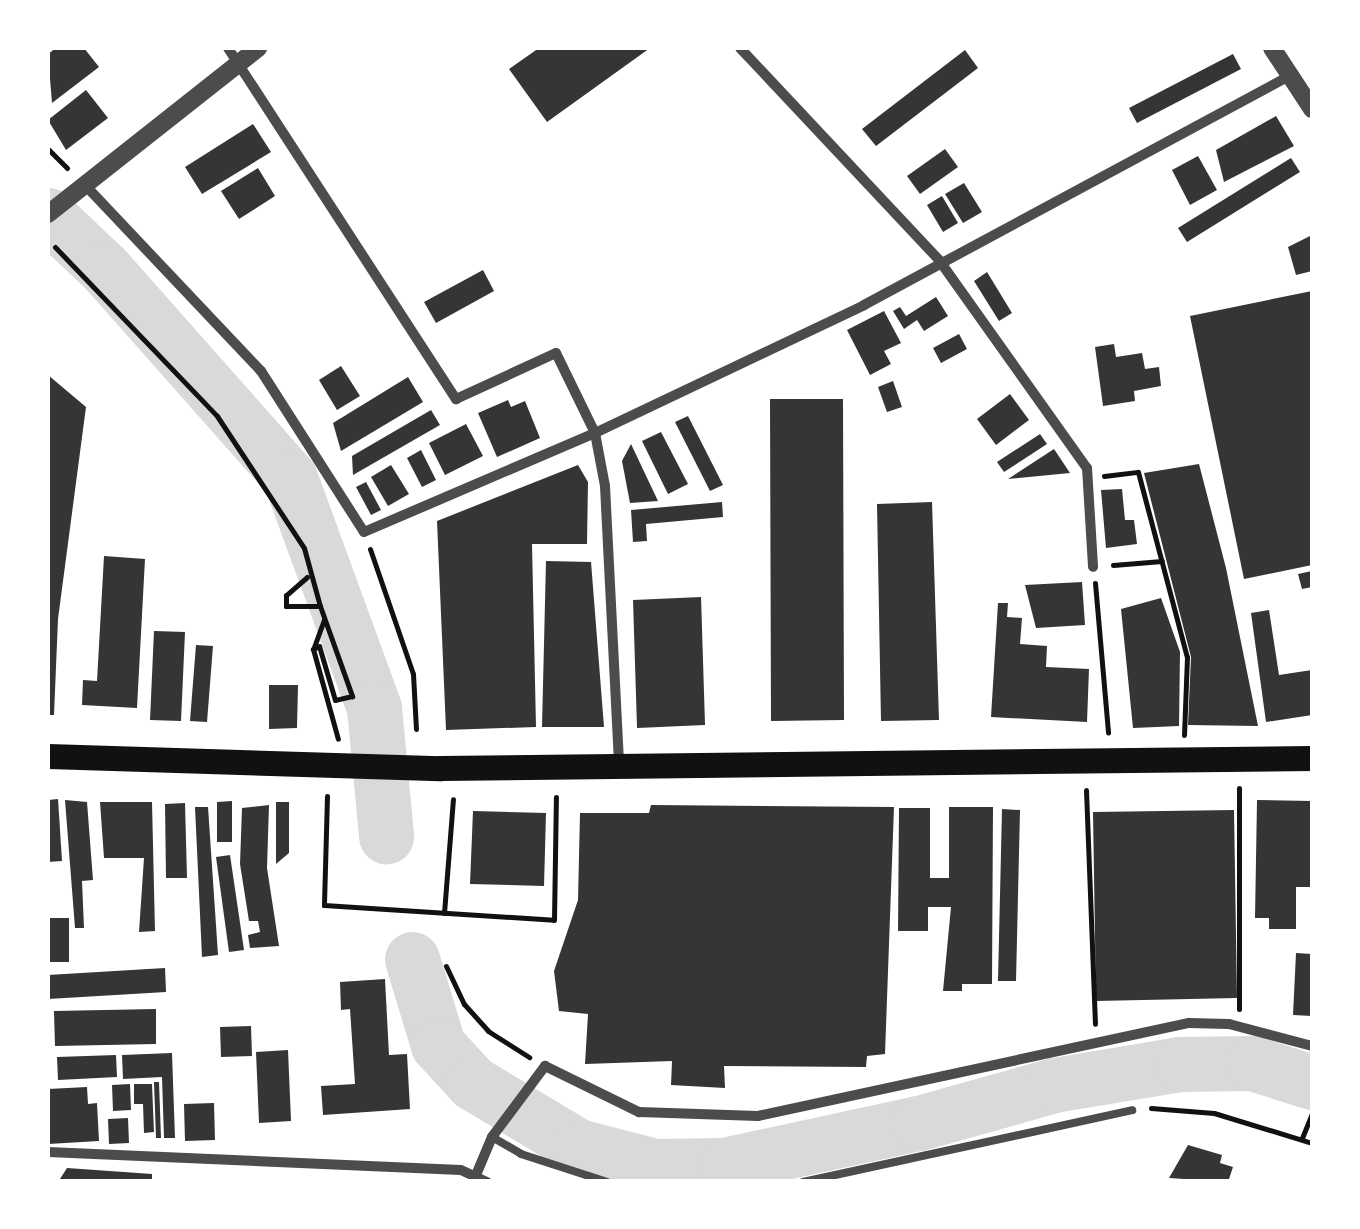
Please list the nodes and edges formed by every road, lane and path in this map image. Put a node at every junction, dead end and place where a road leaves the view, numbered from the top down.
1 (228, 48) edge
2 (258, 48) edge
3 (740, 48) edge
4 (1272, 48) edge
5 (241, 64) junction
6 (1293, 74) junction
7 (1312, 109) edge
8 (48, 149) edge
9 (63, 164) dead end
10 (79, 190) junction
11 (48, 214) edge
12 (55, 247) dead end
13 (939, 260) junction
14 (595, 432) junction
15 (1088, 478) junction
16 (364, 532) junction
17 (1162, 561) junction
18 (1093, 567) junction
19 (307, 578) junction
20 (320, 606) junction
21 (325, 619) junction
22 (313, 649) junction
23 (416, 729) dead end
24 (1184, 738) dead end
25 (1109, 740) dead end
26 (338, 741) dead end
27 (48, 756) edge
28 (1312, 758) edge
29 (619, 769) junction
30 (1239, 788) dead end
31 (1086, 790) dead end
32 (327, 796) dead end
33 (556, 797) dead end
34 (453, 799) dead end
35 (444, 913) junction
36 (446, 966) dead end
37 (1228, 1024) junction
38 (1096, 1042) junction
39 (1312, 1046) edge
40 (545, 1066) junction
41 (1132, 1110) joint
42 (1312, 1113) edge
43 (492, 1137) junction
44 (1302, 1138) junction
45 (1312, 1143) edge
46 (48, 1152) edge
47 (476, 1175) junction
48 (487, 1182) edge
49 (608, 1182) edge
50 (803, 1182) edge

1 - 5 street
2 - 5 street
3 - 13 street
4 - 6 street
5 - 10 street
5 - 14 street
6 - 7 street
6 - 13 street
8 - 9 path
10 - 11 street
10 - 16 street
12 - 19 path
13 - 14 street
13 - 15 street
14 - 16 street
14 - 29 street
15 - 17 path
15 - 18 street
16 - 23 path
17 - 18 path
17 - 24 path
18 - 25 path
19 - 20 path
19 - 20 path
20 - 21 path
21 - 22 path
21 - 22 path
22 - 26 path
27 - 29 main road
28 - 29 main road
30 - 37 path
31 - 38 path
32 - 35 path
33 - 35 path
34 - 35 path
36 - 40 path
37 - 38 street
37 - 39 street
38 - 40 street
40 - 43 street
41 - 44 path
41 - 50 lane
42 - 44 path
43 - 47 street
43 - 49 lane
44 - 45 path
46 - 47 street
47 - 48 street

